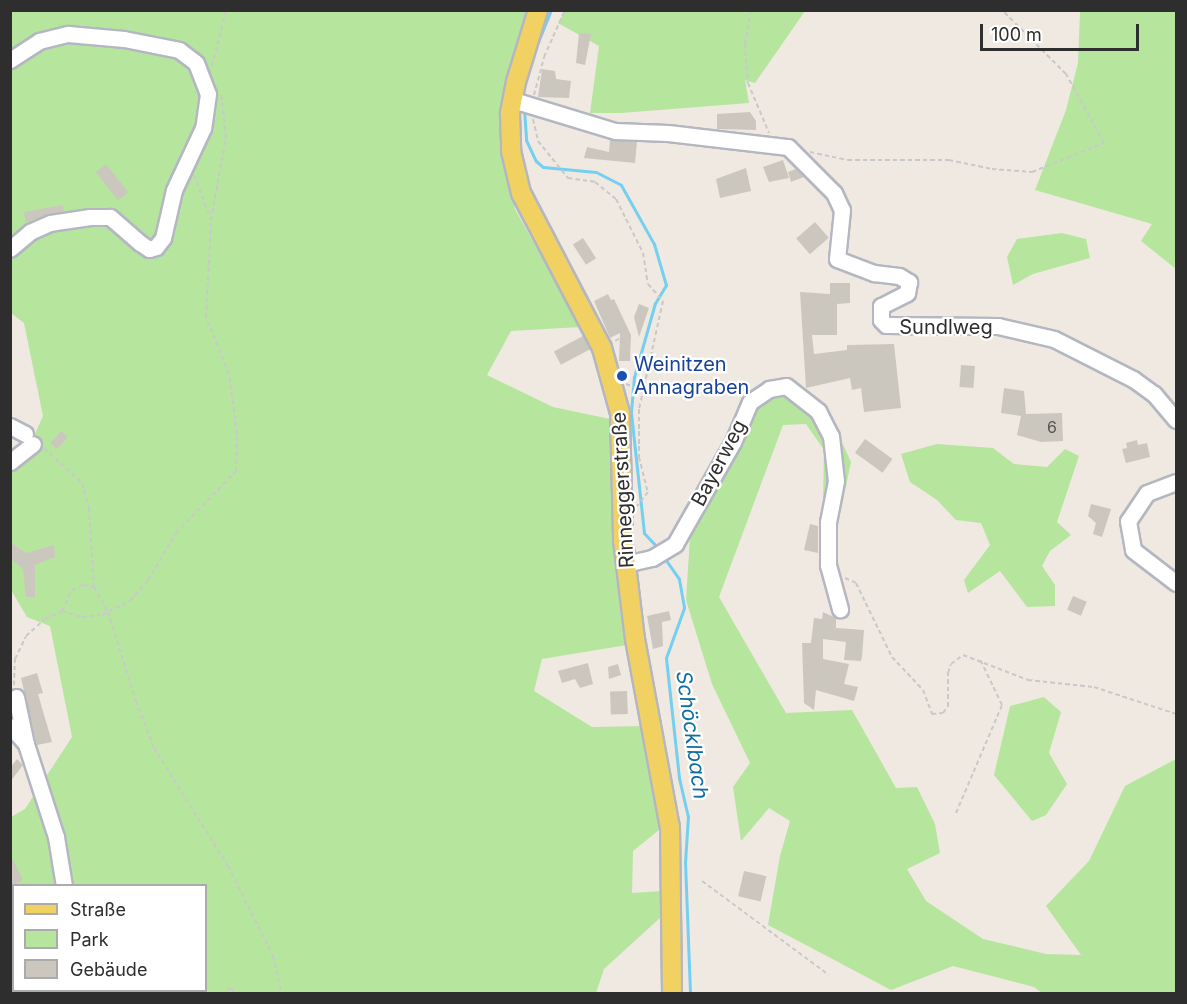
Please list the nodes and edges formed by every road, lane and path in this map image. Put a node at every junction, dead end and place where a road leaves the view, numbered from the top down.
1 (226, 10) edge
2 (537, 10) edge
3 (564, 10) edge
4 (751, 10) edge
5 (1002, 10) edge
6 (10, 60) edge
7 (213, 76) dead end
8 (220, 92) dead end
9 (513, 100) junction
10 (533, 106) junction
11 (781, 146) junction
12 (188, 163) junction
13 (211, 220) junction
14 (10, 249) edge
15 (627, 384) dead end
16 (641, 389) junction
17 (1176, 420) edge
18 (10, 426) edge
19 (33, 441) junction
20 (10, 462) edge
21 (1176, 482) edge
22 (636, 506) dead end
23 (634, 562) dead end
24 (1176, 583) edge
25 (94, 587) junction
26 (839, 606) joint
27 (62, 611) junction
28 (108, 612) junction
29 (980, 659) junction
30 (16, 697) joint
31 (1176, 714) edge
32 (10, 726) edge
33 (26, 744) junction
34 (956, 813) dead end
35 (702, 881) dead end
36 (64, 884) edge
37 (829, 975) dead end
38 (220, 993) edge
39 (236, 993) edge
40 (282, 993) edge
41 (672, 993) edge

1 - 7 path
2 - 9 main road, Rinneggerstraße
3 - 10 path
4 - 11 path
5 - 11 path
6 - 12 street
8 - 13 path
9 - 10 street
9 - 41 main road, Rinneggerstraße
10 - 11 street
10 - 16 path
11 - 17 street, Sundlweg
12 - 13 path
12 - 14 street
13 - 28 path
15 - 16 path
16 - 22 path
18 - 19 street
19 - 20 street
19 - 25 path
21 - 24 street
23 - 26 street, Bayerweg
25 - 27 path
25 - 28 path
26 - 29 path
27 - 28 path
27 - 30 path
28 - 40 path
29 - 31 path
29 - 34 path
30 - 33 street
32 - 33 street
33 - 36 street
35 - 37 path
38 - 39 path

